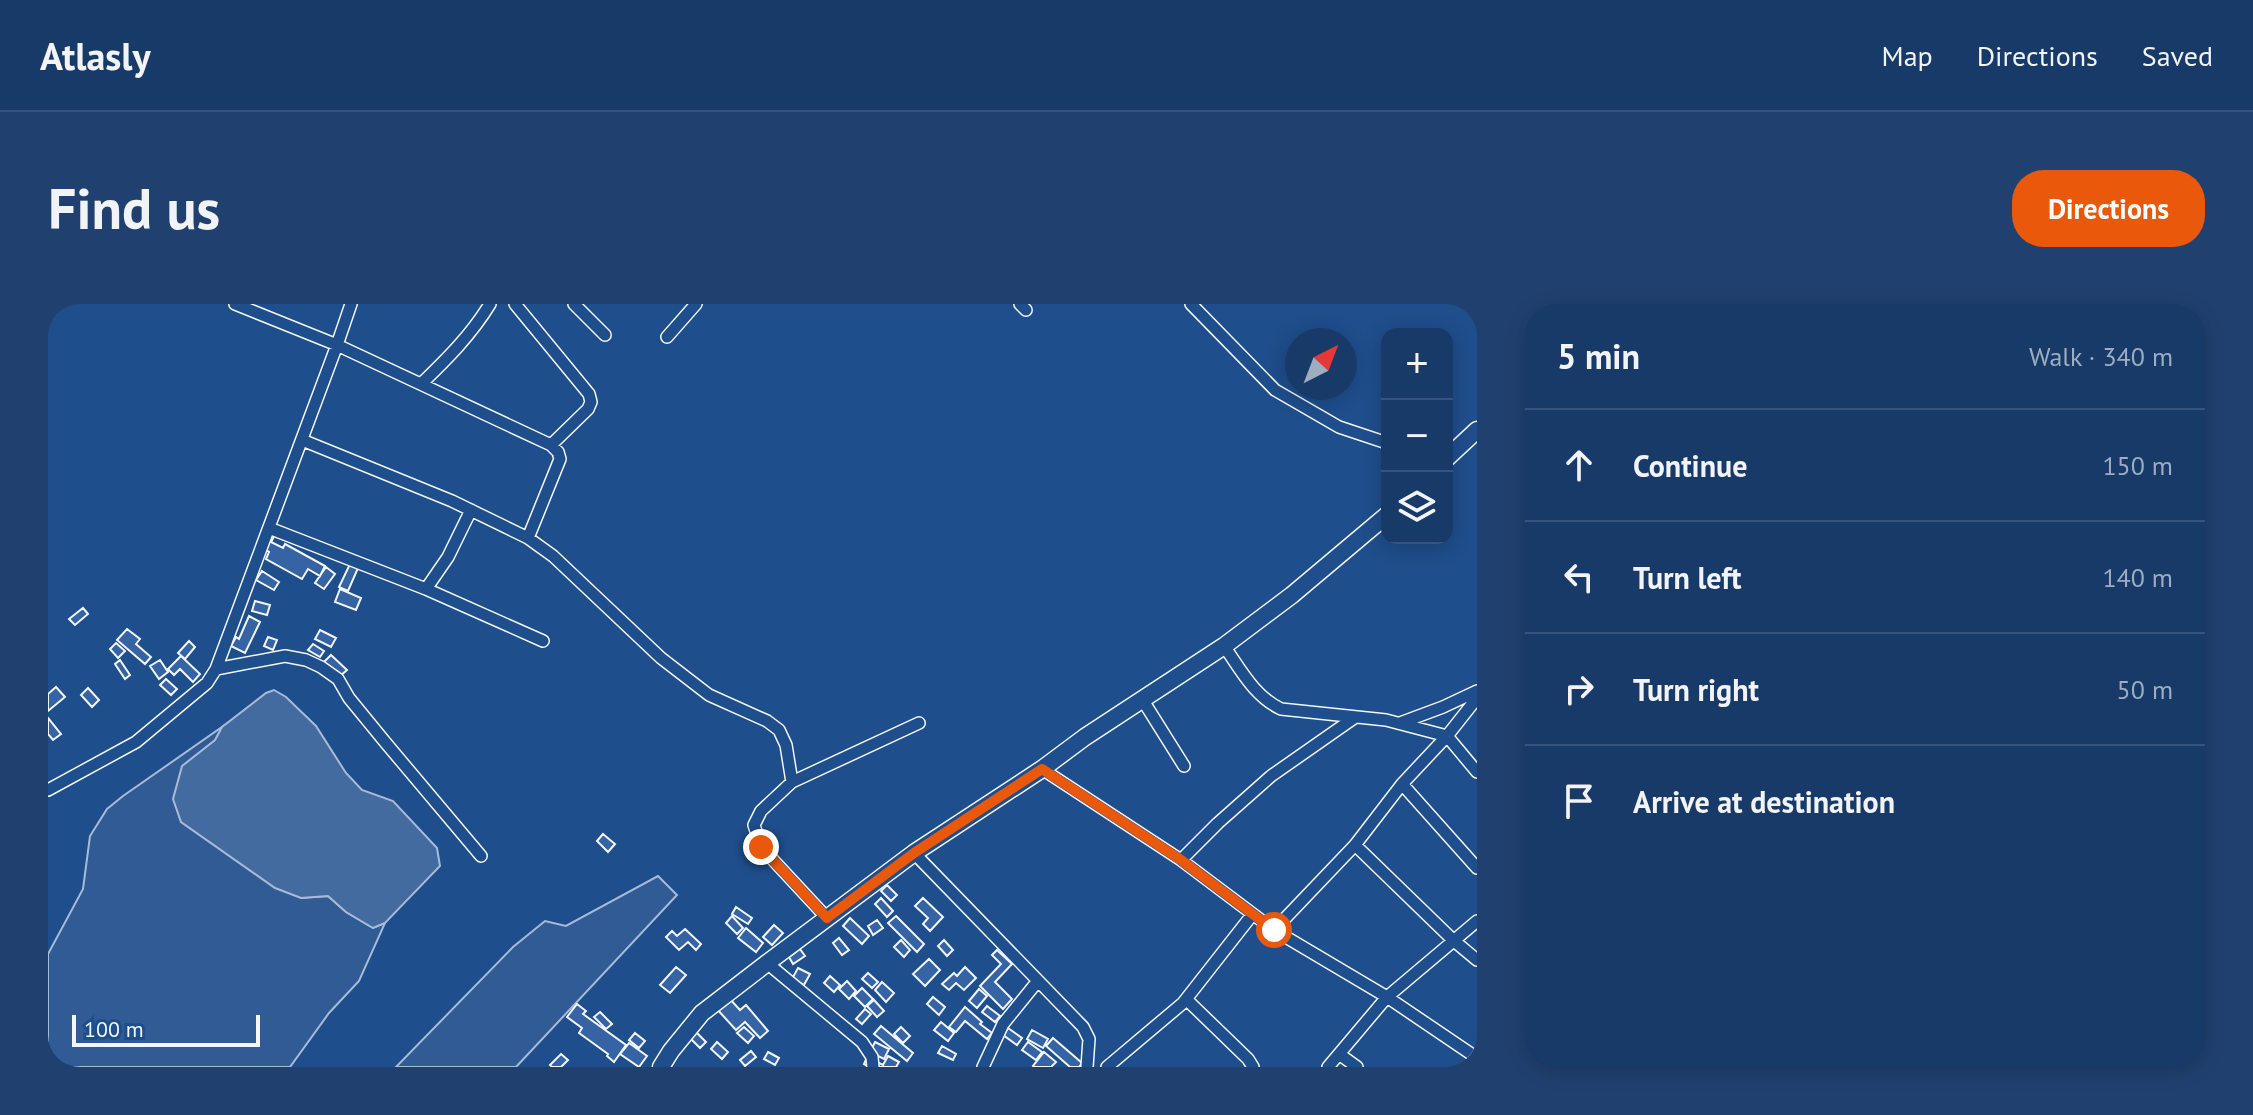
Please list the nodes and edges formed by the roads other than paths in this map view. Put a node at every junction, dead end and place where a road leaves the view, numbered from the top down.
1 (235, 304) edge
2 (351, 304) edge
3 (490, 304) edge
4 (515, 304) edge
5 (574, 304) edge
6 (696, 304) edge
7 (1191, 304) edge
8 (605, 335) dead end
9 (667, 337) dead end
10 (337, 345) junction
11 (421, 384) junction
12 (1472, 435) edge
13 (302, 440) junction
14 (1381, 441) edge
15 (551, 445) junction
16 (1453, 452) edge
17 (471, 510) junction
18 (1381, 520) edge
19 (269, 528) junction
20 (528, 538) junction
21 (426, 589) junction
22 (543, 641) dead end
23 (1224, 646) junction
24 (216, 669) junction
25 (1477, 691) edge
26 (1477, 698) edge
27 (1142, 699) junction
28 (1354, 718) junction
29 (919, 723) dead end
30 (1399, 723) junction
31 (1447, 736) junction
32 (1184, 766) dead end
33 (1042, 769) junction
34 (1477, 772) edge
35 (792, 782) junction
36 (1402, 784) junction
37 (48, 790) edge
38 (1355, 845) junction
39 (914, 853) junction
40 (481, 856) dead end
41 (1181, 860) junction
42 (1477, 868) edge
43 (1252, 915) junction
44 (827, 918) junction
45 (1477, 921) edge
46 (1274, 930) junction
47 (1453, 940) junction
48 (1477, 960) edge
49 (767, 963) junction
50 (1037, 982) junction
51 (1387, 997) junction
52 (1186, 999) junction
53 (1339, 1054) junction
54 (1477, 1058) edge
55 (661, 1067) edge
56 (873, 1067) edge
57 (983, 1067) edge
58 (1087, 1067) edge
59 (1107, 1067) edge
60 (1253, 1067) edge
61 (1328, 1067) edge
62 (1357, 1067) edge

1 - 10 street
2 - 10 street
3 - 11 street
4 - 15 street
5 - 8 street
6 - 9 street
7 - 14 street
10 - 11 street
10 - 13 street
11 - 15 street
12 - 16 street
13 - 17 street
13 - 19 street
15 - 20 street
17 - 20 street
17 - 21 street
18 - 23 street
19 - 21 street
19 - 24 street
20 - 35 street
21 - 22 street
23 - 27 street
23 - 28 street
24 - 37 street
24 - 40 street
25 - 30 street
26 - 31 street
27 - 32 street
27 - 33 street
28 - 30 street
28 - 41 street
29 - 35 street
30 - 31 street
31 - 34 street
31 - 36 street
33 - 39 street
33 - 41 street
35 - 44 street
36 - 38 street
36 - 42 street
38 - 46 street
38 - 47 street
39 - 44 street
39 - 50 street
41 - 43 street
43 - 46 street
43 - 52 street
44 - 49 street
45 - 47 street
46 - 51 street
47 - 48 street
47 - 51 street
49 - 55 street
49 - 56 street
50 - 57 street
50 - 58 street
51 - 53 street
51 - 54 street
52 - 59 street
52 - 60 street
53 - 61 street
53 - 62 street

